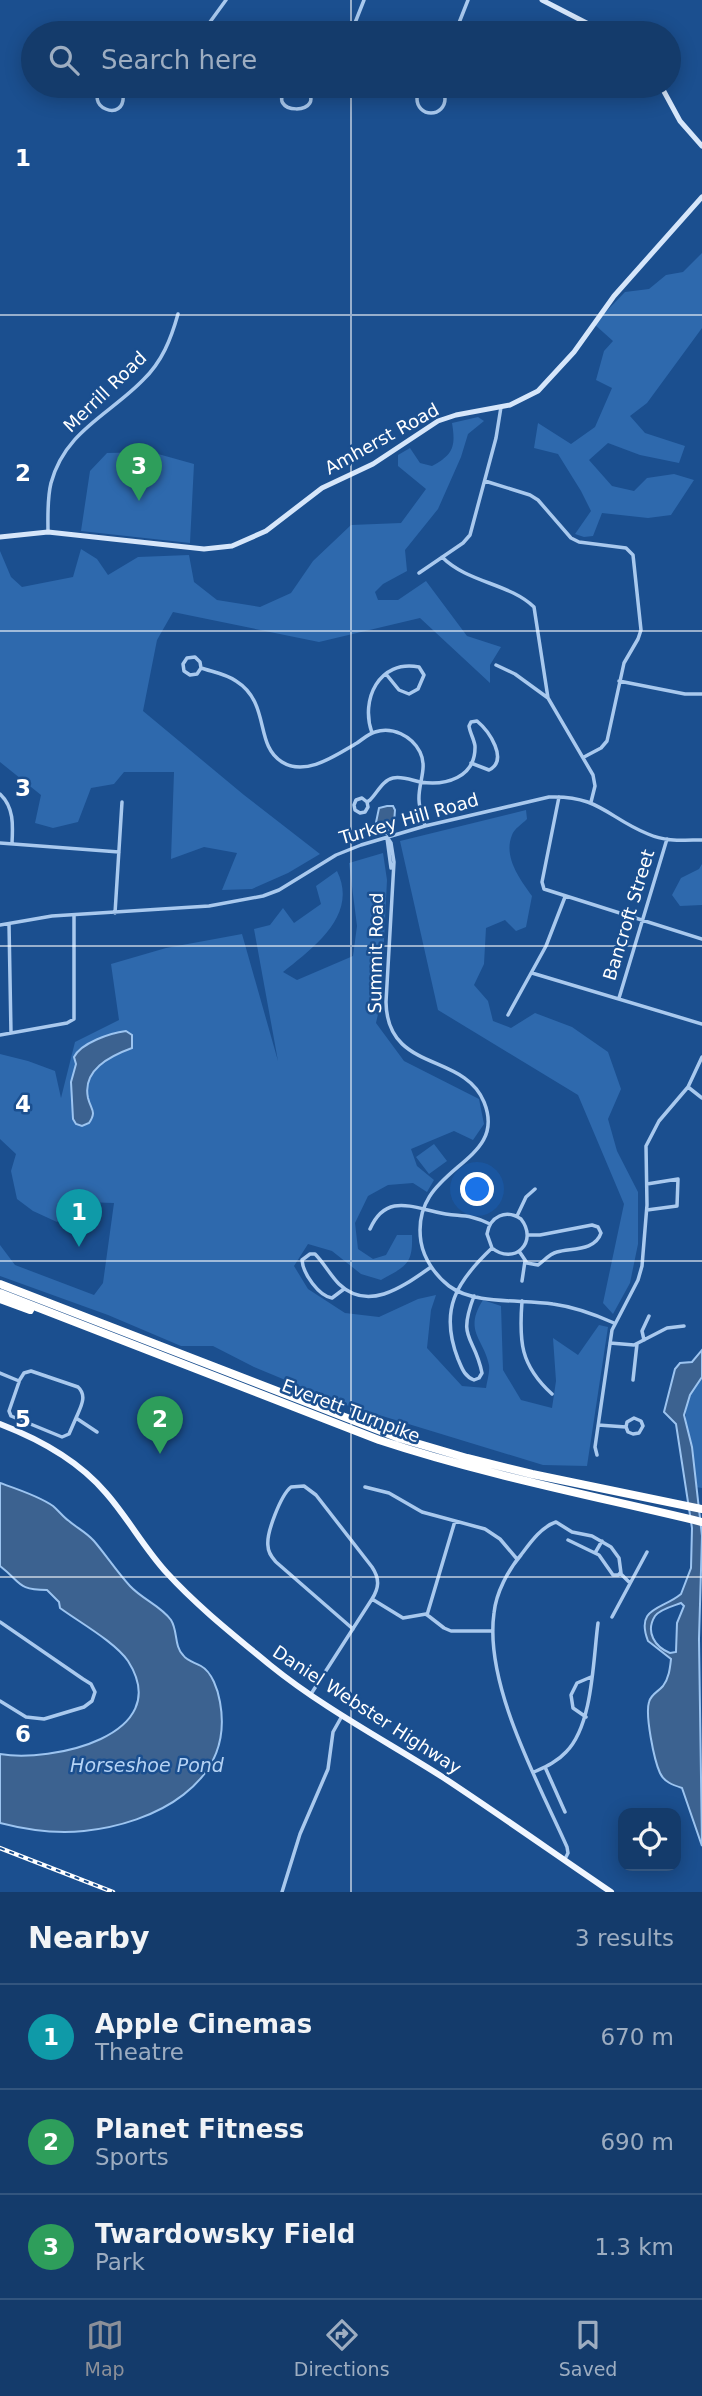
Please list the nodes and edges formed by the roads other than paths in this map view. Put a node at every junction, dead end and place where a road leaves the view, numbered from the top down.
1 (226, 0) edge
2 (364, 0) edge
3 (468, 0) edge
4 (542, 0) edge
5 (211, 21) edge
6 (356, 21) edge
7 (460, 21) edge
8 (583, 21) edge
9 (97, 98) edge
10 (123, 98) edge
11 (283, 98) edge
12 (310, 98) edge
13 (418, 98) edge
14 (443, 98) edge
15 (668, 98) edge
16 (702, 146) edge
17 (702, 197) edge
18 (178, 314) dead end
19 (501, 408) junction
20 (485, 481) junction
21 (48, 532) junction
22 (0, 537) edge
23 (442, 557) junction
24 (419, 573) dead end
25 (496, 665) dead end
26 (201, 668) junction
27 (386, 674) junction
28 (620, 681) junction
29 (702, 694) edge
30 (548, 698) junction
31 (372, 733) junction
32 (584, 757) junction
33 (471, 763) junction
34 (421, 782) junction
35 (0, 794) edge
36 (559, 797) junction
37 (367, 802) junction
38 (592, 802) junction
39 (122, 803) dead end
40 (425, 826) junction
41 (387, 837) junction
42 (667, 839) junction
43 (702, 840) edge
44 (0, 843) edge
45 (12, 843) junction
46 (119, 852) junction
47 (565, 897) junction
48 (115, 913) junction
49 (74, 915) junction
50 (643, 921) junction
51 (9, 924) junction
52 (0, 925) edge
53 (702, 939) edge
54 (532, 973) junction
55 (619, 999) junction
56 (508, 1015) dead end
57 (702, 1024) edge
58 (12, 1032) junction
59 (0, 1035) edge
60 (702, 1057) edge
61 (688, 1087) junction
62 (702, 1098) edge
63 (647, 1184) junction
64 (536, 1189) dead end
65 (423, 1208) junction
66 (647, 1210) junction
67 (517, 1216) junction
68 (490, 1224) junction
69 (370, 1229) dead end
70 (528, 1235) junction
71 (492, 1248) junction
72 (519, 1251) junction
73 (525, 1261) junction
74 (431, 1267) junction
75 (522, 1281) dead end
76 (0, 1284) edge
77 (344, 1289) junction
78 (457, 1291) junction
79 (0, 1293) edge
80 (474, 1296) junction
81 (0, 1299) edge
82 (522, 1301) junction
83 (649, 1316) dead end
84 (69, 1320) junction
85 (614, 1323) junction
86 (684, 1326) dead end
87 (644, 1340) junction
88 (610, 1343) junction
89 (636, 1344) junction
90 (0, 1373) edge
91 (633, 1380) dead end
92 (19, 1381) junction
93 (552, 1394) dead end
94 (76, 1418) junction
95 (0, 1424) edge
96 (598, 1425) junction
97 (626, 1427) junction
98 (97, 1432) dead end
99 (597, 1455) dead end
100 (365, 1487) dead end
101 (702, 1508) edge
102 (455, 1521) junction
103 (702, 1522) edge
104 (568, 1540) dead end
105 (602, 1541) junction
106 (647, 1552) dead end
107 (595, 1553) junction
108 (517, 1559) junction
109 (621, 1573) junction
110 (630, 1583) junction
111 (372, 1599) junction
112 (427, 1615) junction
113 (612, 1617) dead end
114 (0, 1622) edge
115 (598, 1623) dead end
116 (353, 1629) junction
117 (494, 1631) junction
118 (591, 1677) junction
119 (311, 1694) junction
120 (0, 1701) edge
121 (343, 1714) junction
122 (586, 1717) junction
123 (545, 1767) junction
124 (534, 1772) junction
125 (565, 1812) dead end
126 (565, 1861) junction
127 (282, 1892) edge
128 (611, 1892) edge

1 - 5 street
2 - 6 street
3 - 7 street
4 - 8 street
9 - 10 street
11 - 12 street
13 - 14 street
15 - 16 street
17 - 19 street, Amherst Road
18 - 21 street, Merrill Road
19 - 20 street
19 - 21 street, Amherst Road
20 - 23 street
20 - 28 street
21 - 22 street, Amherst Road
23 - 24 street
23 - 30 street
25 - 30 street
26 - 26 street
26 - 31 street
27 - 27 street
27 - 31 street
28 - 29 street
28 - 32 street
30 - 32 street
31 - 34 street
32 - 38 street
33 - 33 street
33 - 34 street
34 - 37 street
34 - 40 street
35 - 45 street
36 - 38 street, Turkey Hill Road
36 - 40 street, Turkey Hill Road
36 - 47 street
37 - 37 street
38 - 42 street, Turkey Hill Road
39 - 46 street
40 - 41 street, Turkey Hill Road
41 - 48 street, Turkey Hill Road
41 - 65 street, Summit Road
42 - 43 street, Turkey Hill Road
42 - 50 street, Bancroft Street
44 - 45 street
45 - 46 street
46 - 48 street
47 - 50 street
47 - 54 street
48 - 49 street, Turkey Hill Road
49 - 51 street, Turkey Hill Road
49 - 58 street
50 - 53 street
50 - 55 street, Bancroft Street
51 - 52 street, Turkey Hill Road
51 - 58 street
54 - 55 street
54 - 56 street
55 - 57 street
58 - 59 street
60 - 61 street
61 - 62 street
61 - 63 street
63 - 66 street
63 - 66 street
64 - 67 street
65 - 68 street
65 - 69 street
65 - 74 street
66 - 85 street
67 - 68 street
67 - 70 street
68 - 71 street
70 - 72 street
70 - 73 street
71 - 72 street
71 - 78 street
72 - 73 street
73 - 75 street
74 - 77 street
74 - 78 street
76 - 101 highway, Everett Turnpike
77 - 77 street
78 - 80 street
78 - 80 street
79 - 84 highway, Everett Turnpike
80 - 82 street
81 - 84 highway
82 - 85 street
82 - 93 street
83 - 87 street
84 - 103 highway, Everett Turnpike
85 - 88 street
86 - 87 street
87 - 89 street
88 - 89 street
88 - 96 street
89 - 91 street
90 - 92 street
92 - 94 street
92 - 94 street
94 - 98 street
95 - 119 main road, Daniel Webster Highway
96 - 97 street
96 - 99 street
97 - 97 street
100 - 102 street
102 - 108 street
102 - 112 street
104 - 107 street
105 - 107 street
105 - 108 street
105 - 109 street
106 - 110 street
107 - 109 street
108 - 117 street
109 - 110 street
110 - 113 street
111 - 112 street
111 - 116 street
111 - 116 street
112 - 117 street
114 - 120 street
115 - 118 street
116 - 119 street
117 - 124 street
118 - 122 street
118 - 122 street
119 - 121 main road, Daniel Webster Highway
121 - 126 main road, Daniel Webster Highway
121 - 127 street
122 - 123 street
123 - 124 street
123 - 125 street
124 - 126 street
126 - 128 main road, Daniel Webster Highway

